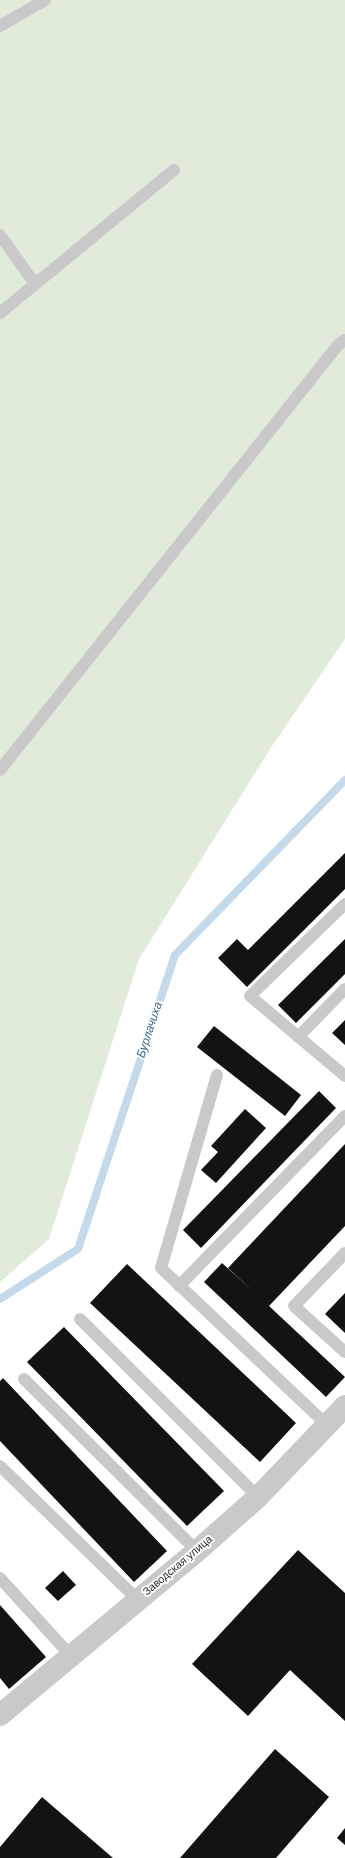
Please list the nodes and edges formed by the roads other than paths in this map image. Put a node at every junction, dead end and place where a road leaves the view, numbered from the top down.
1 (45, 0) edge
2 (0, 26) edge
3 (174, 170) dead end
4 (0, 235) edge
5 (35, 284) junction
6 (0, 313) edge
7 (345, 340) edge
8 (0, 770) edge
9 (345, 904) edge
10 (345, 989) edge
11 (298, 1037) junction
12 (217, 1075) dead end
13 (345, 1076) edge
14 (345, 1116) edge
15 (345, 1253) edge
16 (179, 1286) junction
17 (80, 1318) dead end
18 (345, 1352) edge
19 (24, 1379) dead end
20 (345, 1406) edge
21 (328, 1426) junction
22 (0, 1466) edge
23 (258, 1497) junction
24 (197, 1550) junction
25 (0, 1578) edge
26 (138, 1600) junction
27 (71, 1656) junction
28 (2, 1711) edge

1 - 2 lane
3 - 5 lane
4 - 5 lane
5 - 6 lane
7 - 8 lane
9 - 11 lane
10 - 11 lane
11 - 13 lane
12 - 16 lane
14 - 16 lane
15 - 18 lane
16 - 21 lane
17 - 23 lane
19 - 24 lane
20 - 21 street, Заводская улица
21 - 23 street, Заводская улица
22 - 26 lane
23 - 24 street, Заводская улица
24 - 26 street, Заводская улица
25 - 27 lane
26 - 27 street, Заводская улица
27 - 28 street, Заводская улица

